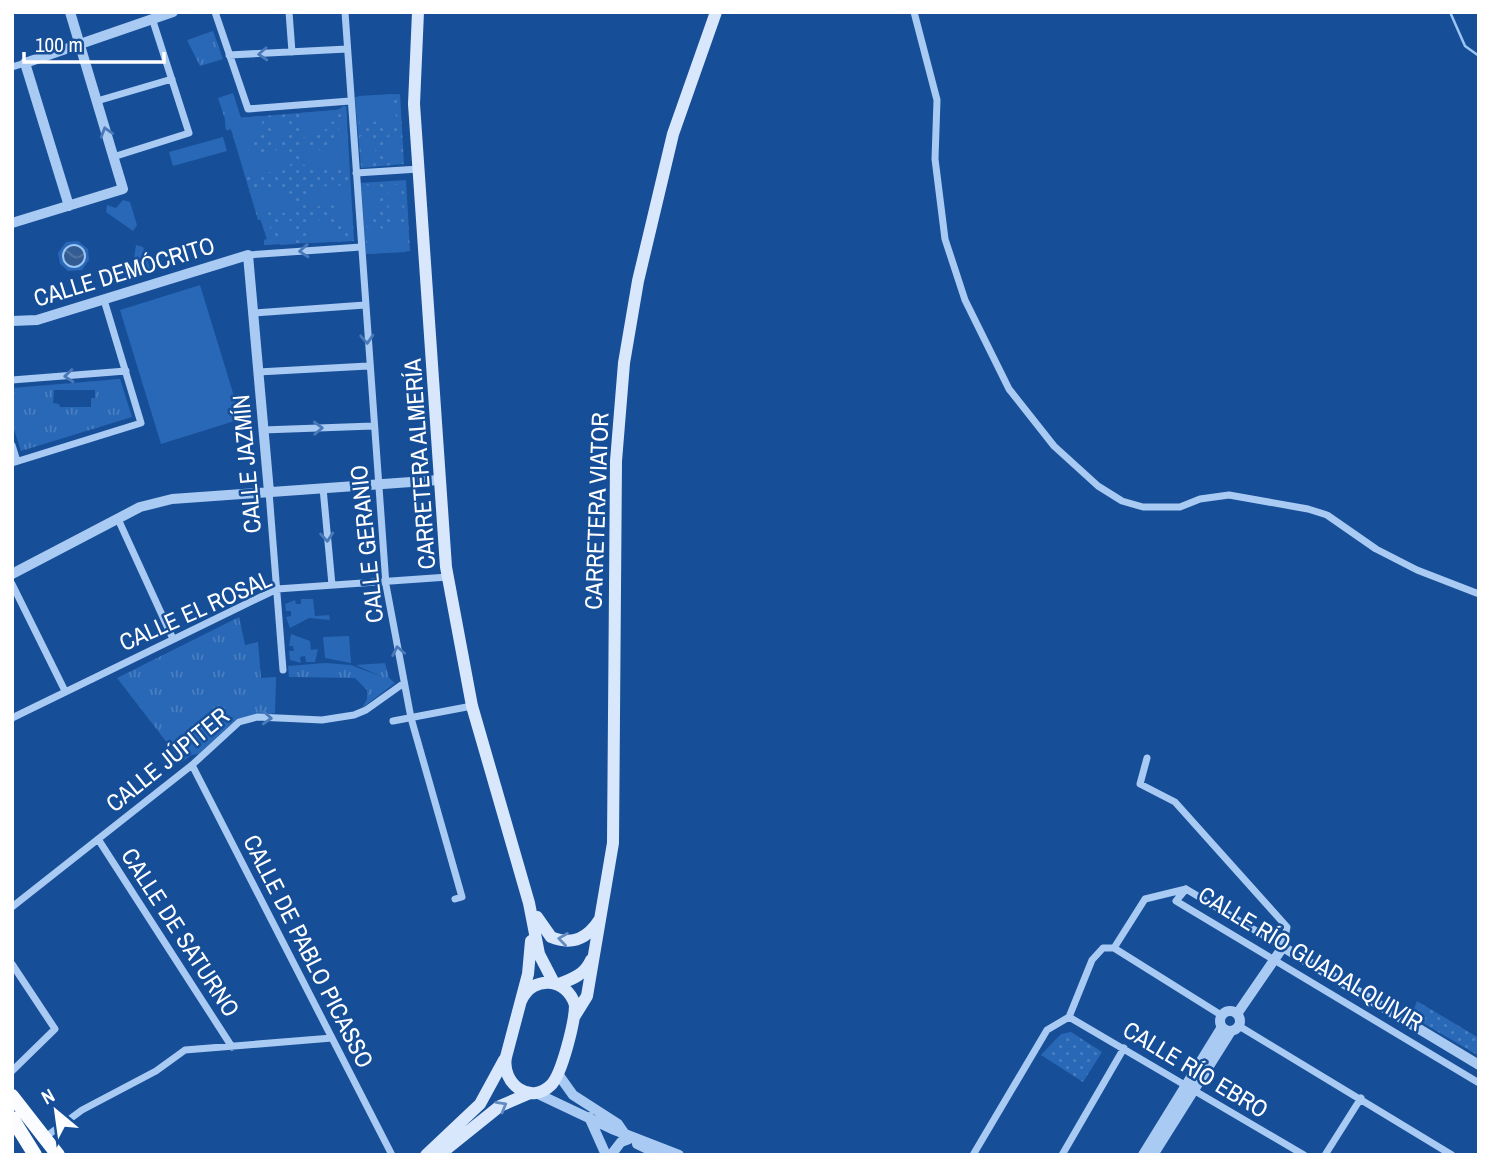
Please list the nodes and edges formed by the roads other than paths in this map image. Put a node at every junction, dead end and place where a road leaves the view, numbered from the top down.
1 (70, 12) edge
2 (173, 12) edge
3 (215, 12) edge
4 (289, 12) edge
5 (345, 12) edge
6 (418, 12) edge
7 (716, 12) edge
8 (914, 12) edge
9 (152, 18) junction
10 (80, 47) junction
11 (347, 49) junction
12 (292, 52) junction
13 (229, 55) junction
14 (25, 63) junction
15 (12, 67) edge
16 (172, 79) junction
17 (350, 101) junction
18 (97, 102) junction
19 (113, 157) junction
20 (419, 169) junction
21 (356, 173) junction
22 (69, 206) junction
23 (13, 221) edge
24 (361, 247) junction
25 (248, 255) junction
26 (104, 300) junction
27 (365, 305) junction
28 (254, 313) junction
29 (12, 321) edge
30 (368, 366) junction
31 (125, 371) junction
32 (258, 372) junction
33 (12, 380) edge
34 (373, 426) junction
35 (264, 430) junction
36 (12, 445) edge
37 (15, 462) edge
38 (439, 480) junction
39 (377, 485) junction
40 (323, 488) junction
41 (269, 492) junction
42 (118, 519) junction
43 (12, 574) edge
44 (448, 577) junction
45 (385, 582) junction
46 (12, 584) edge
47 (331, 586) junction
48 (278, 589) junction
49 (1479, 594) edge
50 (173, 639) junction
51 (283, 670) dead end
52 (404, 683) junction
53 (65, 691) junction
54 (472, 706) junction
55 (12, 718) edge
56 (411, 718) junction
57 (393, 721) dead end
58 (1147, 758) dead end
59 (192, 765) junction
60 (98, 839) junction
61 (1185, 889) junction
62 (455, 899) dead end
63 (529, 902) junction
64 (12, 907) edge
65 (604, 913) junction
66 (598, 940) junction
67 (1283, 947) junction
68 (1114, 948) junction
69 (1274, 959) junction
70 (12, 964) edge
71 (556, 983) junction
72 (522, 1001) junction
73 (1237, 1014) junction
74 (574, 1017) junction
75 (1069, 1017) junction
76 (1228, 1025) junction
77 (332, 1038) junction
78 (232, 1047) junction
79 (1124, 1048) junction
80 (506, 1057) junction
81 (1479, 1065) edge
82 (12, 1071) edge
83 (558, 1074) junction
84 (1479, 1083) edge
85 (1189, 1088) junction
86 (533, 1093) junction
87 (12, 1096) edge
88 (1361, 1098) junction
89 (589, 1117) junction
90 (12, 1118) edge
91 (627, 1136) junction
92 (44, 1138) junction
93 (1153, 1154) edge
94 (35, 1155) edge
95 (58, 1155) edge
96 (392, 1155) edge
97 (426, 1155) edge
98 (439, 1155) edge
99 (609, 1155) edge
100 (660, 1155) edge
101 (679, 1155) edge
102 (973, 1155) edge
103 (1062, 1155) edge
104 (1304, 1155) edge
105 (1325, 1155) edge
106 (1452, 1155) edge

1 - 10 street
2 - 9 street
3 - 13 street
4 - 12 street
5 - 11 street, CALLE GERANIO
6 - 20 main road, CARRETERA ALMERÍA
7 - 65 main road, CARRETERA VIATOR
8 - 49 street
9 - 10 street
9 - 16 street
10 - 14 street
10 - 18 street
11 - 12 street
11 - 17 street, CALLE GERANIO
12 -> 13 street
13 - 17 street
14 - 15 street
14 - 22 street
16 - 18 street
16 - 19 street
17 - 21 street, CALLE GERANIO
19 -> 18 street
19 - 22 street
20 - 21 street
20 - 38 main road, CARRETERA ALMERÍA
21 - 24 street, CALLE GERANIO
22 - 23 street
24 -> 25 street
24 - 27 street, CALLE GERANIO
25 - 26 street, CALLE DEMÓCRITO
25 - 28 street, CALLE JAZMÍN
26 - 29 street, CALLE DEMÓCRITO
26 - 31 street
27 - 28 street
27 -> 30 street, CALLE GERANIO
28 - 32 street, CALLE JAZMÍN
30 - 32 street
30 - 34 street, CALLE GERANIO
31 -> 33 street
31 - 37 street
32 - 35 street, CALLE JAZMÍN
35 -> 34 street
34 - 39 street, CALLE GERANIO
35 - 41 street, CALLE JAZMÍN
36 - 37 street
38 - 39 street
38 - 44 main road, CARRETERA ALMERÍA
39 - 40 street
39 - 45 street, CALLE GERANIO
40 - 41 street
40 -> 47 street
41 - 42 street
41 - 48 street, CALLE JAZMÍN
42 - 43 street
42 - 50 street
44 - 45 street, CALLE EL ROSAL
44 - 54 main road, CARRETERA ALMERÍA
45 - 47 street, CALLE EL ROSAL
52 -> 45 street, CALLE GERANIO
46 - 53 street
47 - 48 street, CALLE EL ROSAL
48 - 50 street, CALLE EL ROSAL
48 - 51 street, CALLE JAZMÍN
50 - 53 street, CALLE EL ROSAL
52 - 56 street, CALLE GERANIO
59 -> 52 street, CALLE JÚPITER
53 - 55 street, CALLE EL ROSAL
54 - 56 street
54 - 63 main road, CARRETERA ALMERÍA
56 - 57 street
56 - 62 street, CALLE GERANIO
58 - 67 street
59 - 60 street, CALLE JÚPITER
59 - 77 street, CALLE DE PABLO PICASSO
60 - 64 street, CALLE JÚPITER
60 - 78 street, CALLE DE SATURNO
61 - 67 street, CALLE RÍO GUADALQUIVIR
61 - 68 street
61 - 69 street, CALLE RÍO GUADALQUIVIR
65 -> 63 main road
63 - 71 main road
63 - 72 main road
65 - 66 main road, CARRETERA VIATOR
66 - 71 main road
66 - 74 main road, CARRETERA VIATOR
67 - 69 street
67 - 81 street, CALLE RÍO GUADALQUIVIR
68 - 75 street
68 - 76 street
69 - 73 street
69 - 84 street, CALLE RÍO GUADALQUIVIR
70 - 82 street
71 - 72 main road
71 - 74 main road
72 - 80 main road
73 - 76 street
73 - 76 street
74 - 83 main road, CARRETERA VIATOR
75 - 79 street, CALLE RÍO EBRO
75 - 102 street
76 - 85 street
76 - 88 street
77 - 78 street
77 - 96 street, CALLE DE PABLO PICASSO
78 - 92 street
79 - 85 street, CALLE RÍO EBRO
79 - 103 street
80 - 86 main road
80 - 97 main road
83 - 86 main road
83 - 91 street
85 - 93 street
85 - 104 street, CALLE RÍO EBRO
86 - 89 street
98 -> 86 main road
87 - 92 highway
88 - 105 street
88 - 106 street
89 - 91 street
89 - 99 street
90 - 94 highway
91 - 99 street
91 - 100 street
91 - 101 street
92 - 95 highway

